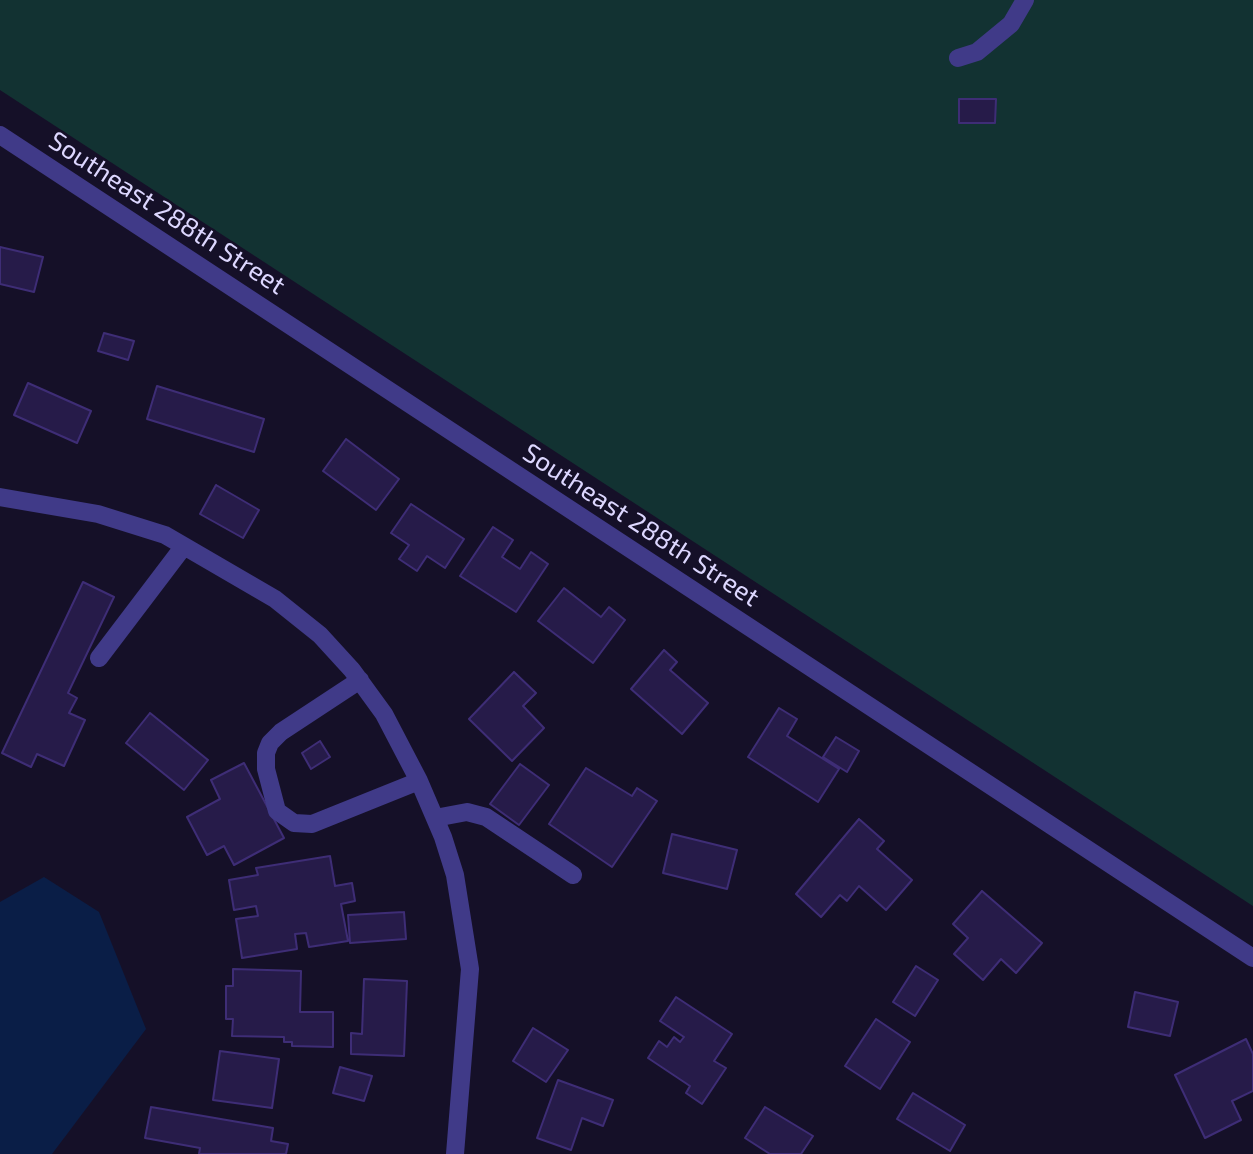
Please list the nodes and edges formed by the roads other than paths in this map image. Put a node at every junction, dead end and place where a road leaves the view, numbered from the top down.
1 (1026, 0) edge
2 (958, 58) dead end
3 (0, 135) edge
4 (0, 497) edge
5 (184, 546) junction
6 (99, 659) dead end
7 (360, 680) junction
8 (419, 780) junction
9 (435, 818) junction
10 (573, 875) dead end
11 (1253, 958) edge
12 (455, 1154) edge

1 - 2 street
3 - 11 street, Southeast 288th Street
4 - 5 street
5 - 6 street
5 - 7 street
7 - 8 street
7 - 8 street
8 - 9 street
9 - 10 street
9 - 12 street

